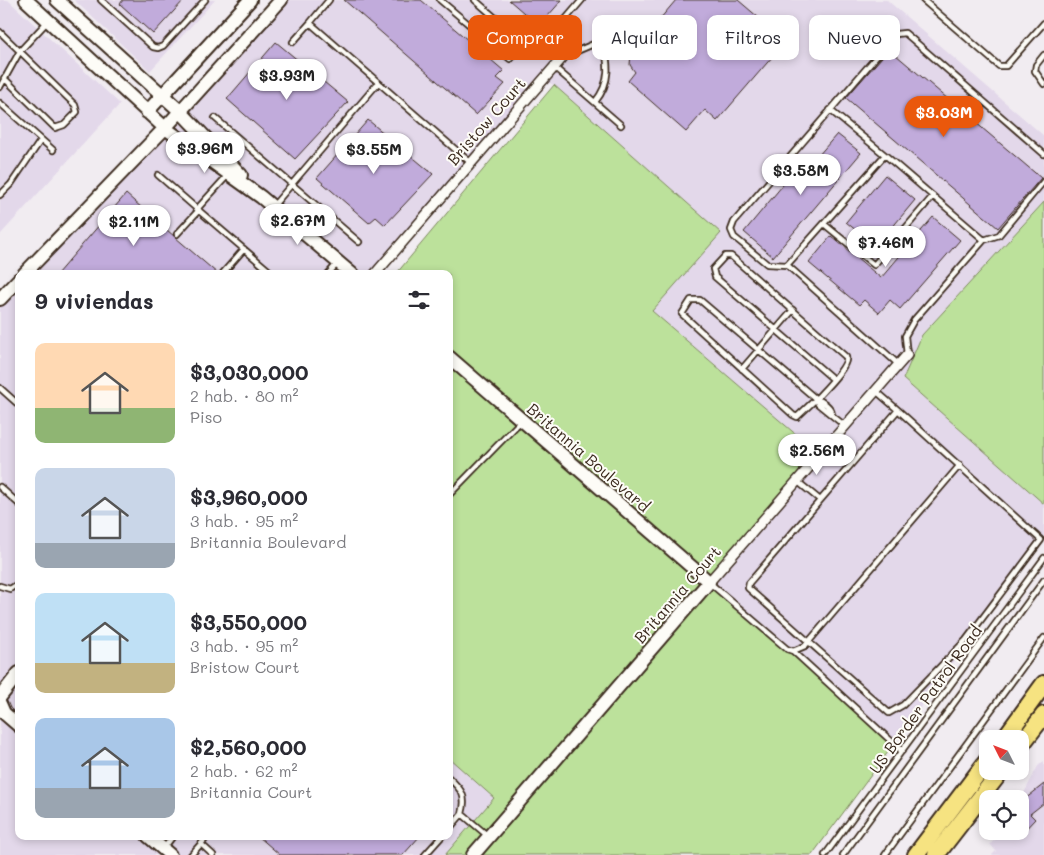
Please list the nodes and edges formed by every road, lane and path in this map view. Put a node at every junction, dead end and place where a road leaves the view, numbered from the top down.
1 (26, 0) edge
2 (101, 0) edge
3 (205, 0) edge
4 (250, 0) edge
5 (281, 0) edge
6 (329, 0) edge
7 (440, 0) edge
8 (475, 0) edge
9 (582, 0) edge
10 (923, 0) edge
11 (63, 4) edge
12 (492, 15) edge
13 (569, 15) edge
14 (48, 21) junction
15 (310, 23) junction
16 (1044, 23) edge
17 (468, 24) edge
18 (0, 32) edge
19 (293, 42) dead end
20 (20, 50) junction
21 (1044, 55) edge
22 (560, 60) edge
23 (606, 60) edge
24 (554, 67) junction
25 (2, 78) edge
26 (378, 83) junction
27 (1044, 84) edge
28 (0, 87) edge
29 (162, 95) junction
30 (595, 102) junction
31 (0, 104) edge
32 (830, 110) junction
33 (180, 111) junction
34 (147, 112) junction
35 (215, 118) dead end
36 (621, 125) dead end
37 (164, 128) junction
38 (40, 140) junction
39 (53, 150) dead end
40 (1044, 154) edge
41 (885, 155) junction
42 (471, 163) junction
43 (228, 174) junction
44 (158, 175) dead end
45 (1044, 181) edge
46 (292, 184) junction
47 (0, 195) edge
48 (933, 196) junction
49 (261, 197) junction
50 (273, 206) junction
51 (198, 209) junction
52 (824, 224) junction
53 (177, 234) dead end
54 (984, 240) junction
55 (359, 242) dead end
56 (244, 249) junction
57 (338, 262) junction
58 (787, 265) junction
59 (28, 270) edge
60 (225, 270) edge
61 (268, 270) edge
62 (331, 270) edge
63 (347, 270) edge
64 (378, 270) edge
65 (15, 283) edge
66 (0, 299) edge
67 (793, 310) junction
68 (776, 330) junction
69 (759, 350) junction
70 (907, 354) joint
71 (453, 360) edge
72 (898, 364) junction
73 (742, 370) junction
74 (833, 379) junction
75 (0, 388) edge
76 (876, 390) junction
77 (816, 399) junction
78 (15, 401) edge
79 (898, 410) junction
80 (521, 420) junction
81 (845, 426) junction
82 (960, 465) junction
83 (797, 480) junction
84 (0, 487) edge
85 (453, 491) edge
86 (15, 500) edge
87 (820, 500) junction
88 (1044, 558) edge
89 (1044, 580) edge
90 (709, 582) junction
91 (0, 586) edge
92 (15, 586) edge
93 (1044, 638) edge
94 (808, 642) junction
95 (792, 651) junction
96 (15, 678) edge
97 (1044, 684) edge
98 (0, 697) edge
99 (0, 704) edge
100 (1044, 715) edge
101 (15, 723) edge
102 (1011, 730) edge
103 (1029, 734) edge
104 (902, 751) junction
105 (979, 772) edge
106 (994, 780) edge
107 (453, 781) edge
108 (462, 814) junction
109 (453, 824) edge
110 (489, 836) junction
111 (153, 840) edge
112 (172, 840) edge
113 (204, 840) edge
114 (438, 840) edge
115 (201, 844) junction
116 (167, 852) edge
117 (191, 855) edge
118 (213, 855) edge
119 (425, 855) edge
120 (473, 855) edge
121 (825, 855) edge
122 (843, 855) edge
123 (885, 855) edge
124 (916, 855) edge
125 (936, 855) edge

1 - 14 street
2 - 3 lane
4 - 29 street
5 - 33 street
6 - 15 lane
7 - 17 lane
8 - 12 lane
9 - 13 lane
10 - 16 lane
11 - 29 street
14 - 20 lane
14 - 34 street
15 - 19 lane
15 - 26 lane
18 - 20 lane
20 - 25 lane
20 - 25 lane
21 - 27 lane
22 - 24 street, Bristow Court
23 - 30 lane
24 - 30 lane
24 - 42 street, Bristow Court
25 - 28 lane
26 - 42 lane
26 - 46 lane
29 - 33 street
29 - 34 street
30 - 36 lane
31 - 38 lane
32 - 40 lane
32 - 41 lane
32 - 58 lane
33 - 37 street
33 - 49 street
34 - 37 street
35 - 46 lane
37 - 43 street
37 - 59 street
38 - 39 lane
38 - 47 lane
41 - 48 lane
41 - 52 lane
42 - 64 street, Bristow Court
43 - 49 street
43 - 51 lane
44 - 51 lane
45 - 54 lane
46 - 50 lane
46 - 55 lane
48 - 52 lane
48 - 54 lane
49 - 50 street
50 - 57 street
51 - 53 lane
51 - 56 lane
52 - 58 lane
54 - 70 lane
56 - 60 lane
56 - 61 lane
57 - 62 lane
57 - 63 street
58 - 72 lane
65 - 66 street
67 - 68 lane
67 - 68 lane
67 - 74 lane
68 - 69 lane
68 - 74 lane
69 - 73 lane
69 - 73 lane
69 - 77 lane
70 - 72 street, Britannia Court
71 - 80 street, Britannia Boulevard
72 - 76 street, Britannia Court
73 - 77 lane
74 - 77 lane
75 - 78 lane
76 - 79 lane
76 - 81 street, Britannia Court
77 - 81 lane
79 - 82 lane
79 - 87 lane
80 - 85 lane
80 - 90 street, Britannia Boulevard
81 - 83 street, Britannia Court
82 - 94 lane
82 - 94 lane
83 - 87 lane
83 - 90 street, Britannia Court
84 - 86 lane
87 - 94 lane
88 - 104 lane, US Border Patrol Road
89 - 122 lane
90 - 95 lane
90 - 110 street, Britannia Court
91 - 92 lane
93 - 123 lane
94 - 95 lane
95 - 104 lane
96 - 98 street
97 - 102 highway
99 - 101 street
100 - 103 highway
104 - 121 lane, US Border Patrol Road
105 - 124 highway
106 - 125 highway
107 - 108 lane
108 - 109 lane
108 - 110 lane
110 - 120 street, Britannia Court
111 - 116 street
112 - 116 lane
113 - 115 lane
114 - 119 lane
115 - 117 lane
115 - 118 lane

